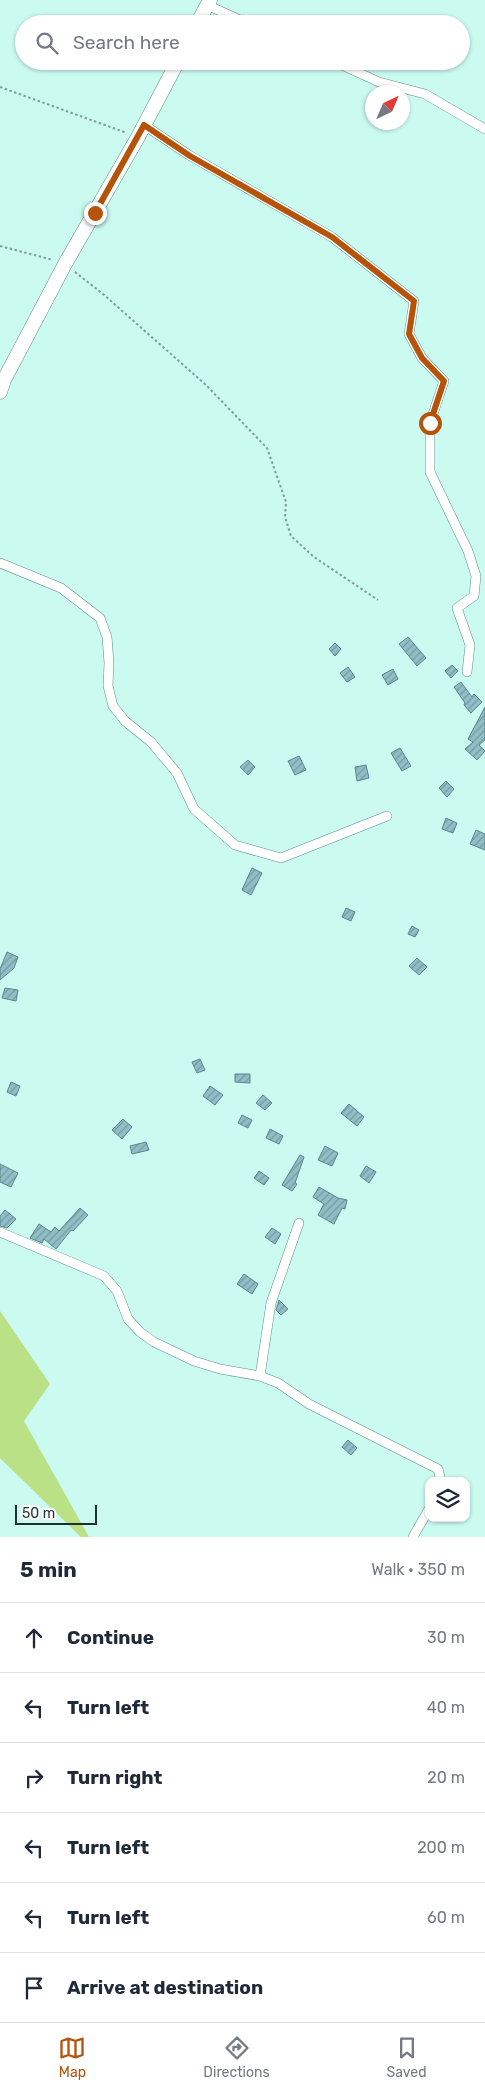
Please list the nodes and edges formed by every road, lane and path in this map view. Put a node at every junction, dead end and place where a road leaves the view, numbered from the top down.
1 (208, 2) edge
2 (202, 15) edge
3 (232, 15) edge
4 (173, 70) edge
5 (353, 70) edge
6 (0, 87) edge
7 (485, 129) edge
8 (141, 131) junction
9 (0, 246) edge
10 (65, 264) junction
11 (0, 392) edge
12 (0, 563) edge
13 (378, 600) dead end
14 (467, 672) dead end
15 (387, 816) dead end
16 (299, 1223) dead end
17 (0, 1232) edge
18 (260, 1376) junction
19 (440, 1477) edge
20 (425, 1516) edge
21 (413, 1537) edge

1 - 2 main road
1 - 3 street
4 - 8 main road
5 - 7 street
6 - 8 path
8 - 10 main road
8 - 14 street
9 - 10 path
10 - 11 main road
10 - 13 path
12 - 15 street
16 - 18 street
17 - 18 street
18 - 19 street
20 - 21 street

